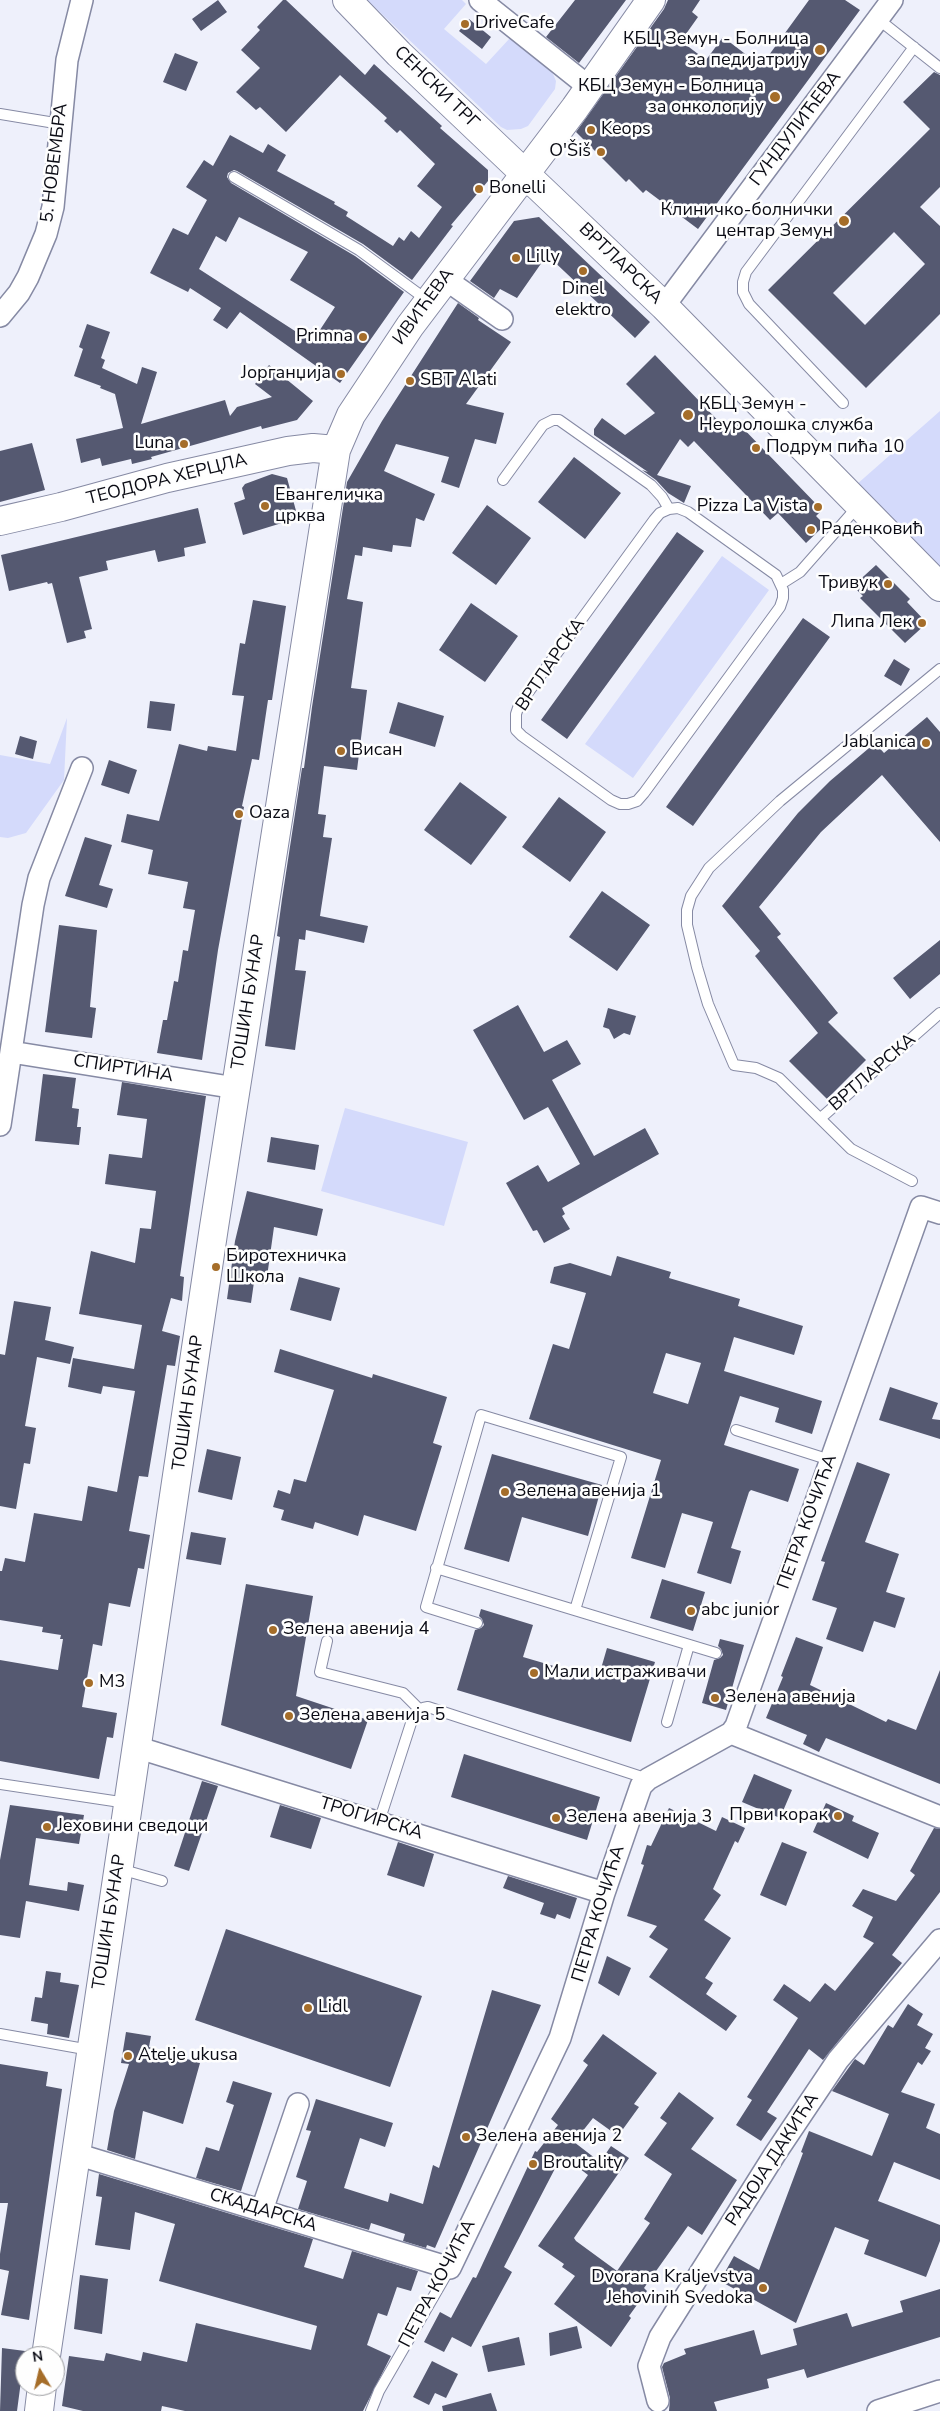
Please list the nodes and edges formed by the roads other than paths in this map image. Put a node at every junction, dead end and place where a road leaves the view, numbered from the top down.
1 (82, 0) edge
2 (347, 0) edge
3 (480, 0) edge
4 (651, 0) edge
5 (883, 7) edge
6 (914, 47) junction
7 (940, 68) edge
8 (589, 87) junction
9 (0, 114) edge
10 (61, 124) junction
11 (526, 174) junction
12 (234, 178) dead end
13 (445, 279) junction
14 (428, 301) junction
15 (664, 306) junction
16 (0, 316) edge
17 (502, 319) dead end
18 (843, 403) dead end
19 (336, 450) junction
20 (504, 480) dead end
21 (860, 504) junction
22 (669, 508) junction
23 (0, 521) edge
24 (781, 584) junction
25 (940, 587) edge
26 (940, 669) edge
27 (82, 768) dead end
28 (940, 1014) edge
29 (11, 1052) junction
30 (236, 1088) junction
31 (822, 1118) junction
32 (0, 1125) edge
33 (912, 1181) dead end
34 (940, 1213) edge
35 (736, 1430) dead end
36 (830, 1460) junction
37 (436, 1568) junction
38 (575, 1610) junction
39 (477, 1623) dead end
40 (326, 1640) dead end
41 (689, 1645) junction
42 (716, 1653) dead end
43 (419, 1709) junction
44 (667, 1722) dead end
45 (731, 1733) junction
46 (136, 1747) junction
47 (648, 1779) junction
48 (0, 1784) edge
49 (128, 1803) junction
50 (940, 1818) edge
51 (379, 1822) junction
52 (118, 1869) junction
53 (162, 1881) dead end
54 (604, 1893) junction
55 (940, 1940) edge
56 (0, 2034) edge
57 (91, 2050) junction
58 (298, 2104) dead end
59 (76, 2154) junction
60 (262, 2210) junction
61 (450, 2268) junction
62 (47, 2346) edge
63 (940, 2391) edge
64 (40, 2396) edge
65 (658, 2401) dead end
66 (38, 2411) edge
67 (371, 2411) edge
68 (878, 2411) edge

1 - 10 street, 5. НОВЕМБРА
2 - 11 main road, СЕНСКИ ТРГ
3 - 8 street
4 - 8 main road, ИВИЋЕВА
5 - 6 lane
5 - 15 street, ГУНДУЛИЋЕВА
6 - 7 lane
6 - 18 lane
8 - 11 main road, ИВИЋЕВА
9 - 10 lane
10 - 16 street, 5. НОВЕМБРА
11 - 13 main road, ИВИЋЕВА
11 - 15 main road, ВРТЛАРСКА
12 - 14 lane
13 - 14 main road, ИВИЋЕВА
13 - 17 street
14 - 19 main road, ИВИЋЕВА
15 - 21 main road, ВРТЛАРСКА
19 - 23 main road, ТЕОДОРА ХЕРЦЛА
19 - 30 main road, ТОШИН БУНАР
20 - 22 lane
21 - 24 lane
21 - 25 main road, ВРТЛАРСКА
22 - 24 lane
22 - 24 lane, ВРТЛАРСКА
26 - 31 lane, ВРТЛАРСКА
27 - 29 street
28 - 31 lane, ВРТЛАРСКА
29 - 30 street, СПИРТИНА
29 - 32 street
30 - 46 main road, ТОШИН БУНАР
31 - 33 lane
34 - 36 street, ПЕТРА КОЧИЋА
35 - 36 lane
36 - 45 street, ПЕТРА КОЧИЋА
37 - 38 lane
37 - 38 lane
37 - 39 lane
38 - 41 lane
40 - 43 lane
41 - 42 lane
41 - 44 lane
43 - 47 lane
43 - 51 lane
45 - 47 street, ПЕТРА КОЧИЋА
45 - 50 street
46 - 49 main road, ТОШИН БУНАР
46 - 51 street, ТРОГИРСКА
47 - 54 street, ПЕТРА КОЧИЋА
48 - 49 lane
49 - 52 main road, ТОШИН БУНАР
51 - 54 street, ТРОГИРСКА
52 - 53 lane
52 - 57 main road, ТОШИН БУНАР
54 - 61 street, ПЕТРА КОЧИЋА
55 - 65 street, РАДОЈА ДАКИЋА
56 - 57 lane
57 - 59 main road, ТОШИН БУНАР
58 - 60 street
59 - 60 street, СКАДАРСКА
59 - 62 main road, ТОШИН БУНАР
60 - 61 street, СКАДАРСКА
61 - 67 lane, ПЕТРА КОЧИЋА
63 - 68 street
64 - 66 main road

